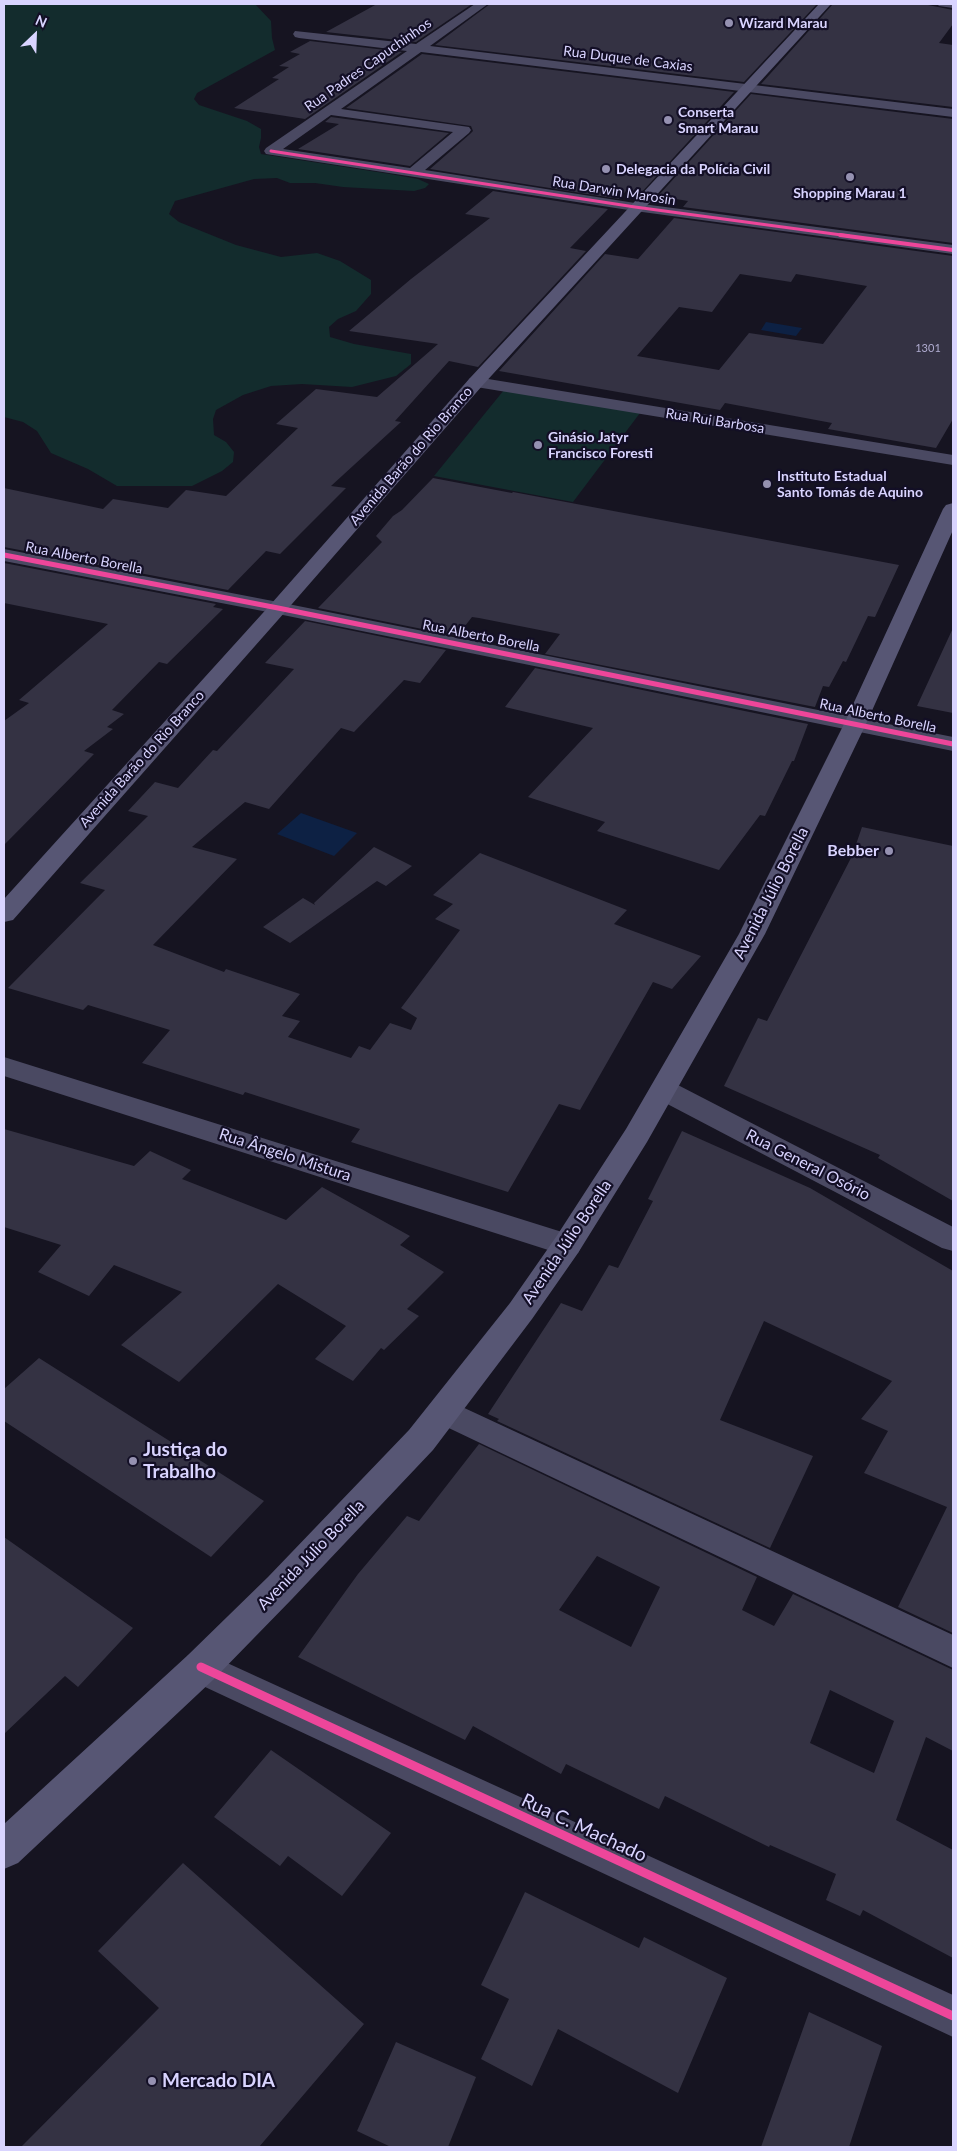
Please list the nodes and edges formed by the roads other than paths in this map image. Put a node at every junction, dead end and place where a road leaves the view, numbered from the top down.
1 (482, 4) edge
2 (825, 4) edge
3 (943, 4) edge
4 (953, 5) edge
5 (299, 34) dead end
6 (416, 48) junction
7 (746, 88) junction
8 (330, 111) junction
9 (953, 113) edge
10 (271, 151) joint
11 (413, 172) junction
12 (635, 207) junction
13 (953, 250) edge
14 (476, 382) junction
15 (953, 460) edge
16 (953, 509) edge
17 (4, 555) edge
18 (278, 608) junction
19 (855, 724) junction
20 (953, 744) edge
21 (4, 914) edge
22 (4, 1066) edge
23 (664, 1090) junction
24 (953, 1240) edge
25 (567, 1245) junction
26 (445, 1412) junction
27 (953, 1652) edge
28 (202, 1667) junction
29 (4, 1850) edge
30 (953, 2016) edge

1 - 6 street, Rua Padres Capuchinhos
2 - 7 main road, Avenida Barão do Rio Branco
3 - 4 street
5 - 6 street, Rua Duque de Caxias
6 - 7 street, Rua Duque de Caxias
6 - 8 street, Rua Padres Capuchinhos
7 - 9 street, Rua Duque de Caxias
7 - 12 main road, Avenida Barão do Rio Branco
8 - 10 street, Rua Padres Capuchinhos
8 - 11 street
10 - 11 street, Rua Darwin Marosin
11 - 12 street, Rua Darwin Marosin
12 - 13 street, Rua Darwin Marosin
12 - 14 main road, Avenida Barão do Rio Branco
14 - 15 street, Rua Rui Barbosa
14 - 18 main road, Avenida Barão do Rio Branco
16 - 19 main road, Avenida Júlio Borella
17 - 18 street, Rua Alberto Borella
18 - 19 street, Rua Alberto Borella
18 - 21 main road, Avenida Barão do Rio Branco
19 - 20 street, Rua Alberto Borella
19 - 23 main road, Avenida Júlio Borella
22 - 25 street, Rua Ângelo Mistura
23 - 24 street, Rua General Osório
23 - 25 main road, Avenida Júlio Borella
25 - 26 main road, Avenida Júlio Borella
26 - 27 street
26 - 28 main road, Avenida Júlio Borella
28 - 29 main road, Avenida Júlio Borella
28 - 30 street, Rua C. Machado

